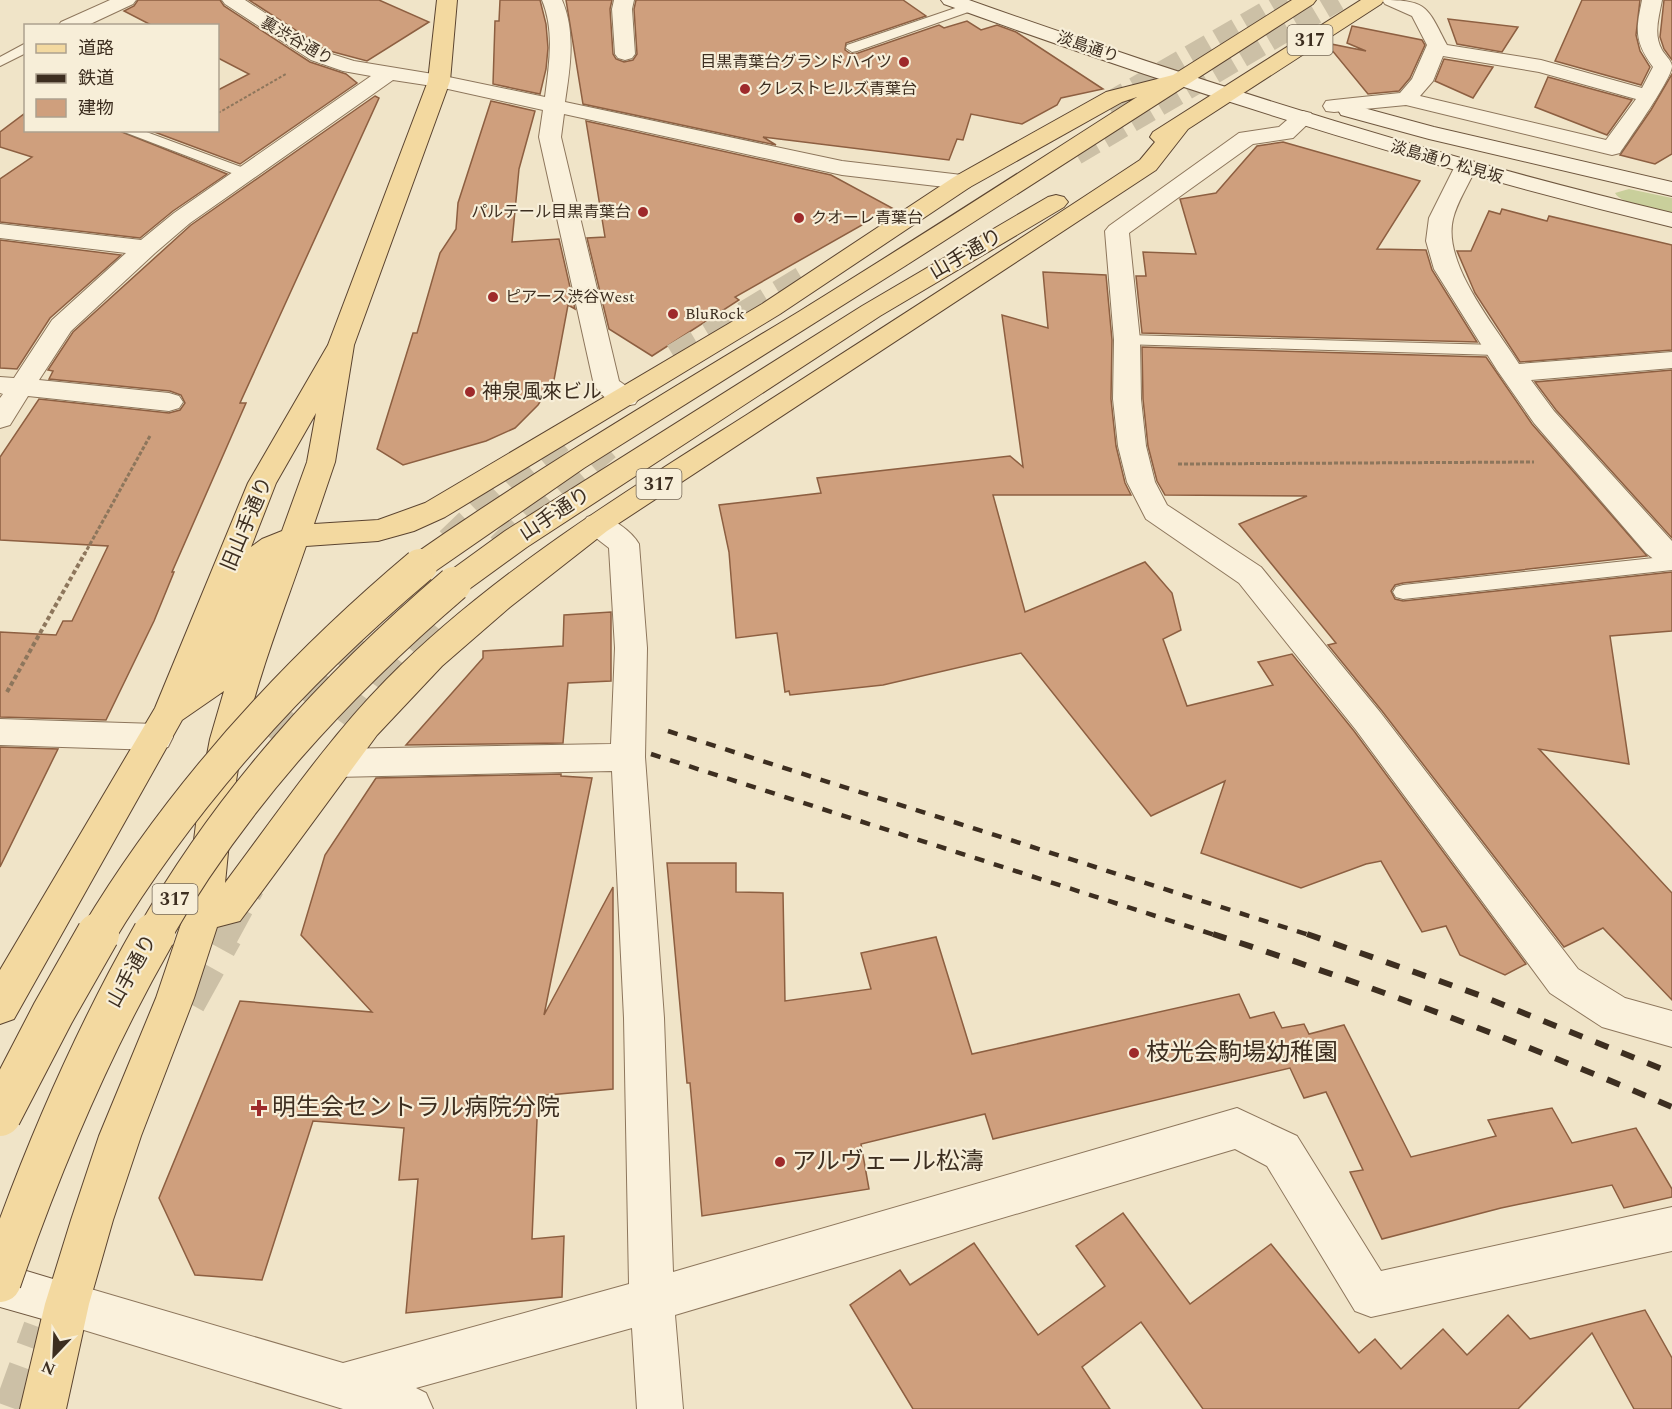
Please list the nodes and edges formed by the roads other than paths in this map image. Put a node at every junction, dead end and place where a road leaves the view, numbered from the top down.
1 (126, 0) edge
2 (232, 0) edge
3 (447, 0) edge
4 (552, 0) edge
5 (624, 0) edge
6 (1001, 0) edge
7 (1306, 0) edge
8 (1374, 0) edge
9 (1392, 0) edge
10 (1652, 0) edge
11 (961, 3) edge
12 (72, 24) edge
13 (24, 48) edge
14 (852, 48) dead end
15 (1435, 49) junction
16 (625, 54) dead end
17 (1, 61) edge
18 (18, 65) dead end
19 (1184, 65) junction
20 (388, 75) junction
21 (1246, 80) junction
22 (438, 81) junction
23 (1279, 90) dead end
24 (1226, 94) junction
25 (1649, 96) junction
26 (1406, 99) junction
27 (1335, 106) junction
28 (555, 107) junction
29 (1302, 107) junction
30 (1180, 125) junction
31 (132, 132) edge
32 (1465, 168) junction
33 (247, 174) junction
34 (962, 182) junction
35 (1672, 189) edge
36 (1672, 220) edge
37 (0, 231) edge
38 (146, 248) junction
39 (1127, 340) junction
40 (341, 345) junction
41 (1497, 350) junction
42 (1672, 360) edge
43 (1512, 373) junction
44 (10, 386) edge
45 (624, 398) junction
46 (169, 402) road end
47 (0, 419) edge
48 (597, 524) junction
49 (292, 537) junction
50 (1672, 557) edge
51 (1672, 562) edge
52 (1403, 592) dead end
53 (163, 724) junction
54 (0, 732) edge
55 (628, 757) junction
56 (334, 763) junction
57 (203, 912) junction
58 (0, 1006) edge
59 (1672, 1029) edge
60 (0, 1114) edge
61 (1672, 1228) edge
62 (0, 1283) edge
63 (652, 1300) junction
64 (67, 1304) junction
65 (343, 1386) junction
66 (43, 1409) edge
67 (410, 1409) edge
68 (660, 1409) edge

1 - 12 street
2 - 20 street, 裏渋谷通り
3 - 22 main road, 旧山手通り / 317
4 - 28 street
5 - 16 street
6 - 19 street, 淡島通り
7 - 19 main road, 山手通り / 317
8 - 21 main road, 山手通り / 317
9 - 15 street
10 - 25 street
11 - 14 lane
11 - 19 street, 淡島通り
13 - 17 lane
15 - 25 street
15 - 26 street
17 - 18 lane
19 - 21 street, 淡島通り
19 - 24 street, 淡島通り
19 - 34 main road, 317
19 - 60 main road, 山手通り / 317, bridge
20 - 22 street, 裏渋谷通り
20 - 33 street
21 - 23 street
21 - 24 main road, 山手通り / 317
22 - 28 street, 裏渋谷通り
22 - 40 main road, 旧山手通り / 317
24 - 29 street, 淡島通り 松見坂
24 - 30 main road, 山手通り / 317
25 - 26 street
26 - 27 street
27 - 29 street, 淡島通り 松見坂
27 - 35 street, 淡島通り 松見坂
28 - 34 street, 裏渋谷通り
28 - 45 street
29 - 32 street, 淡島通り 松見坂
29 - 39 street
30 - 48 main road, 317
30 - 62 main road, 山手通り / 317, bridge
31 - 33 lane
32 - 36 street, 淡島通り 松見坂
32 - 41 street
33 - 38 street
34 - 45 main road, 317
37 - 38 street
38 - 44 street
39 - 41 lane
39 - 59 street
40 - 49 main road, 旧山手通り / 317
40 - 53 main road, 旧山手通り / 317
41 - 43 street
42 - 43 street
43 - 50 street
44 - 46 street
44 - 47 street
45 - 49 main road, 317
48 - 55 street
48 - 56 main road, 317
49 - 53 main road, 317
49 - 57 main road, 317
51 - 52 lane
53 - 54 street
53 - 58 main road, 317
55 - 56 street
55 - 63 street
56 - 57 main road, 317
57 - 64 main road, 317
61 - 63 street
62 - 64 street
63 - 65 street
63 - 68 street
64 - 65 street
64 - 66 main road, 317
65 - 67 street

